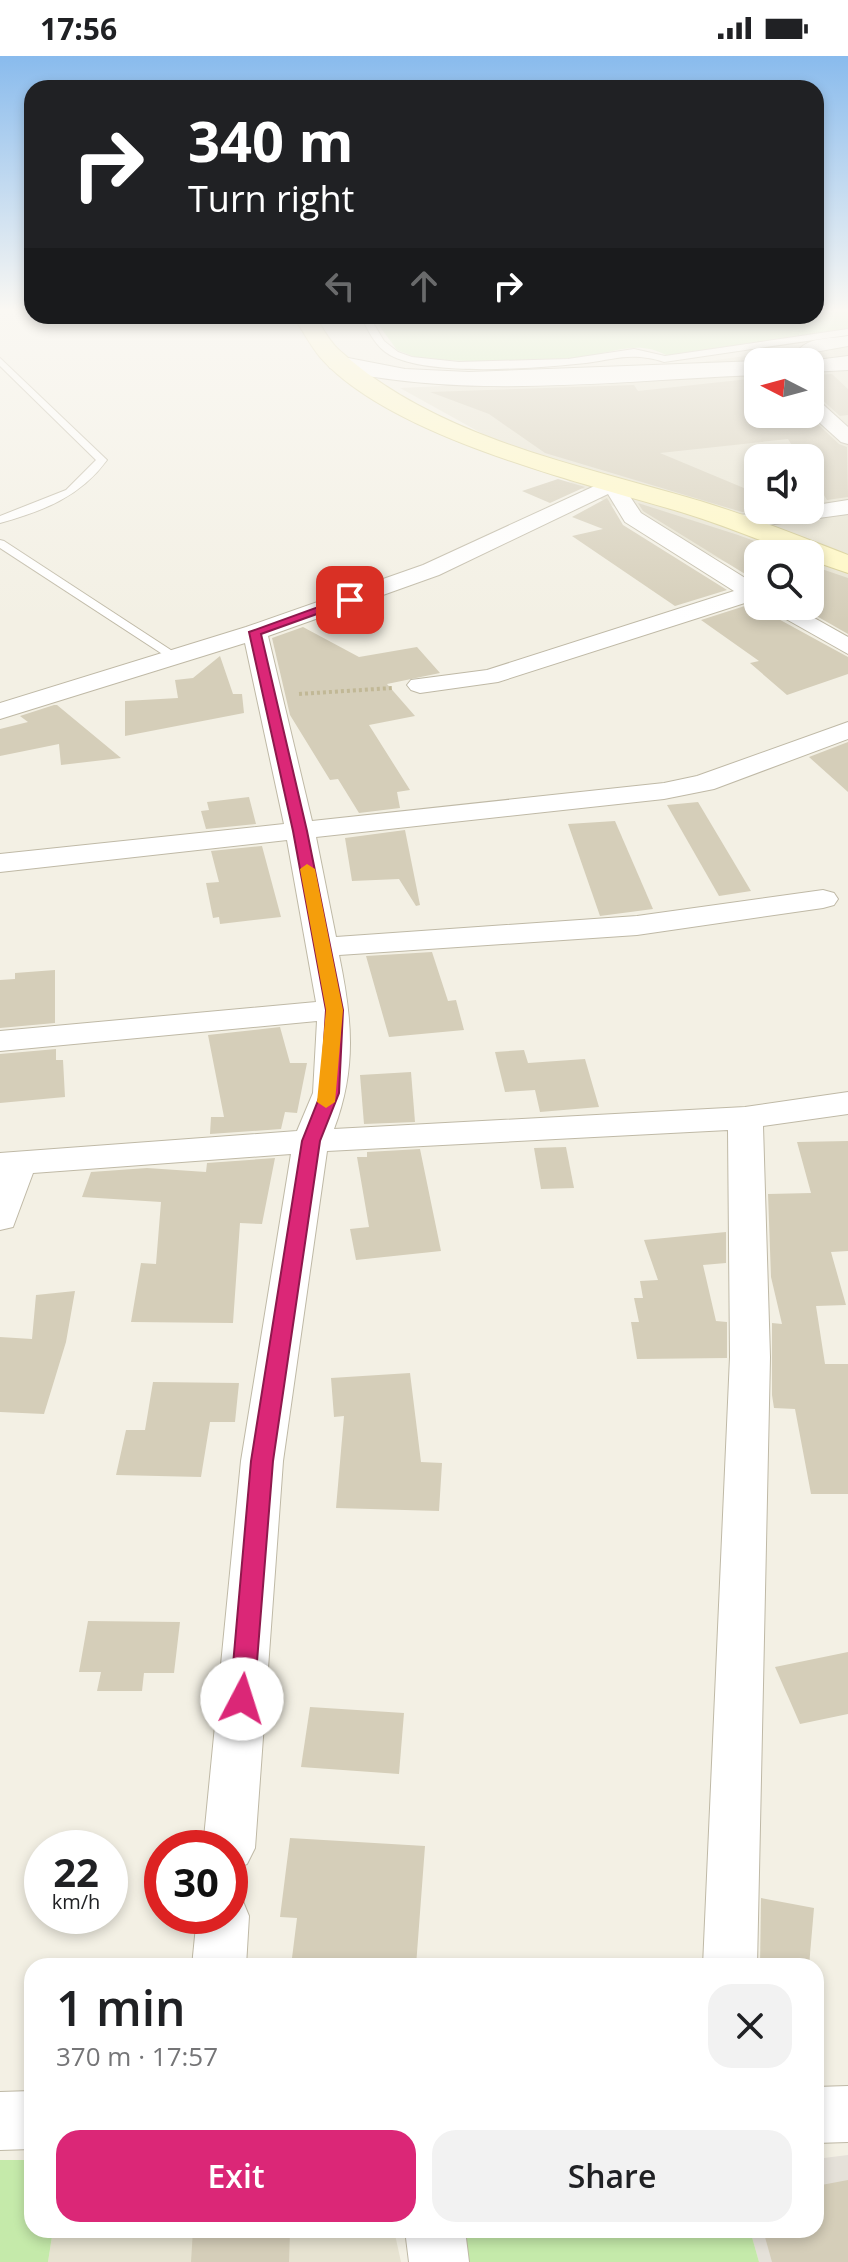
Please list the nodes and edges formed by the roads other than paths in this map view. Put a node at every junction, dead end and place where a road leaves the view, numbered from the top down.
1 (56, 415) edge
2 (421, 415) edge
3 (824, 416) edge
4 (848, 438) edge
5 (612, 484) junction
6 (848, 507) edge
7 (0, 520) edge
8 (738, 522) junction
9 (0, 543) edge
10 (848, 565) edge
11 (744, 588) edge
12 (744, 598) edge
13 (800, 620) edge
14 (255, 632) junction
15 (848, 647) edge
16 (174, 656) junction
17 (420, 685) road end
18 (0, 711) edge
19 (848, 730) edge
20 (300, 831) junction
21 (0, 863) edge
22 (823, 899) dead end
23 (323, 947) junction
24 (334, 1010) junction
25 (0, 1041) edge
26 (848, 1103) edge
27 (745, 1118) junction
28 (311, 1141) junction
29 (9, 1164) edge
30 (0, 1218) edge
31 (231, 1830) edge
32 (222, 1934) edge
33 (220, 1958) edge
34 (730, 1958) edge
35 (848, 2114) edge
36 (824, 2115) edge
37 (24, 2120) edge
38 (0, 2121) edge
39 (436, 2238) edge
40 (439, 2262) edge

1 - 7 lane
2 - 5 main road
3 - 4 street
5 - 8 main road
5 - 11 street
5 - 14 street
6 - 8 street
8 - 10 main road
9 - 16 lane
12 - 17 street
13 - 15 street
14 - 16 street
14 - 20 street
16 - 18 street
19 - 20 street
20 - 21 street
20 - 23 street
22 - 23 street
23 - 24 street
24 - 25 street
24 - 28 street
26 - 27 street
27 - 28 street
27 - 34 street
28 - 29 street
28 - 31 street
29 - 30 street
32 - 33 street
35 - 36 street
37 - 38 street
39 - 40 street

